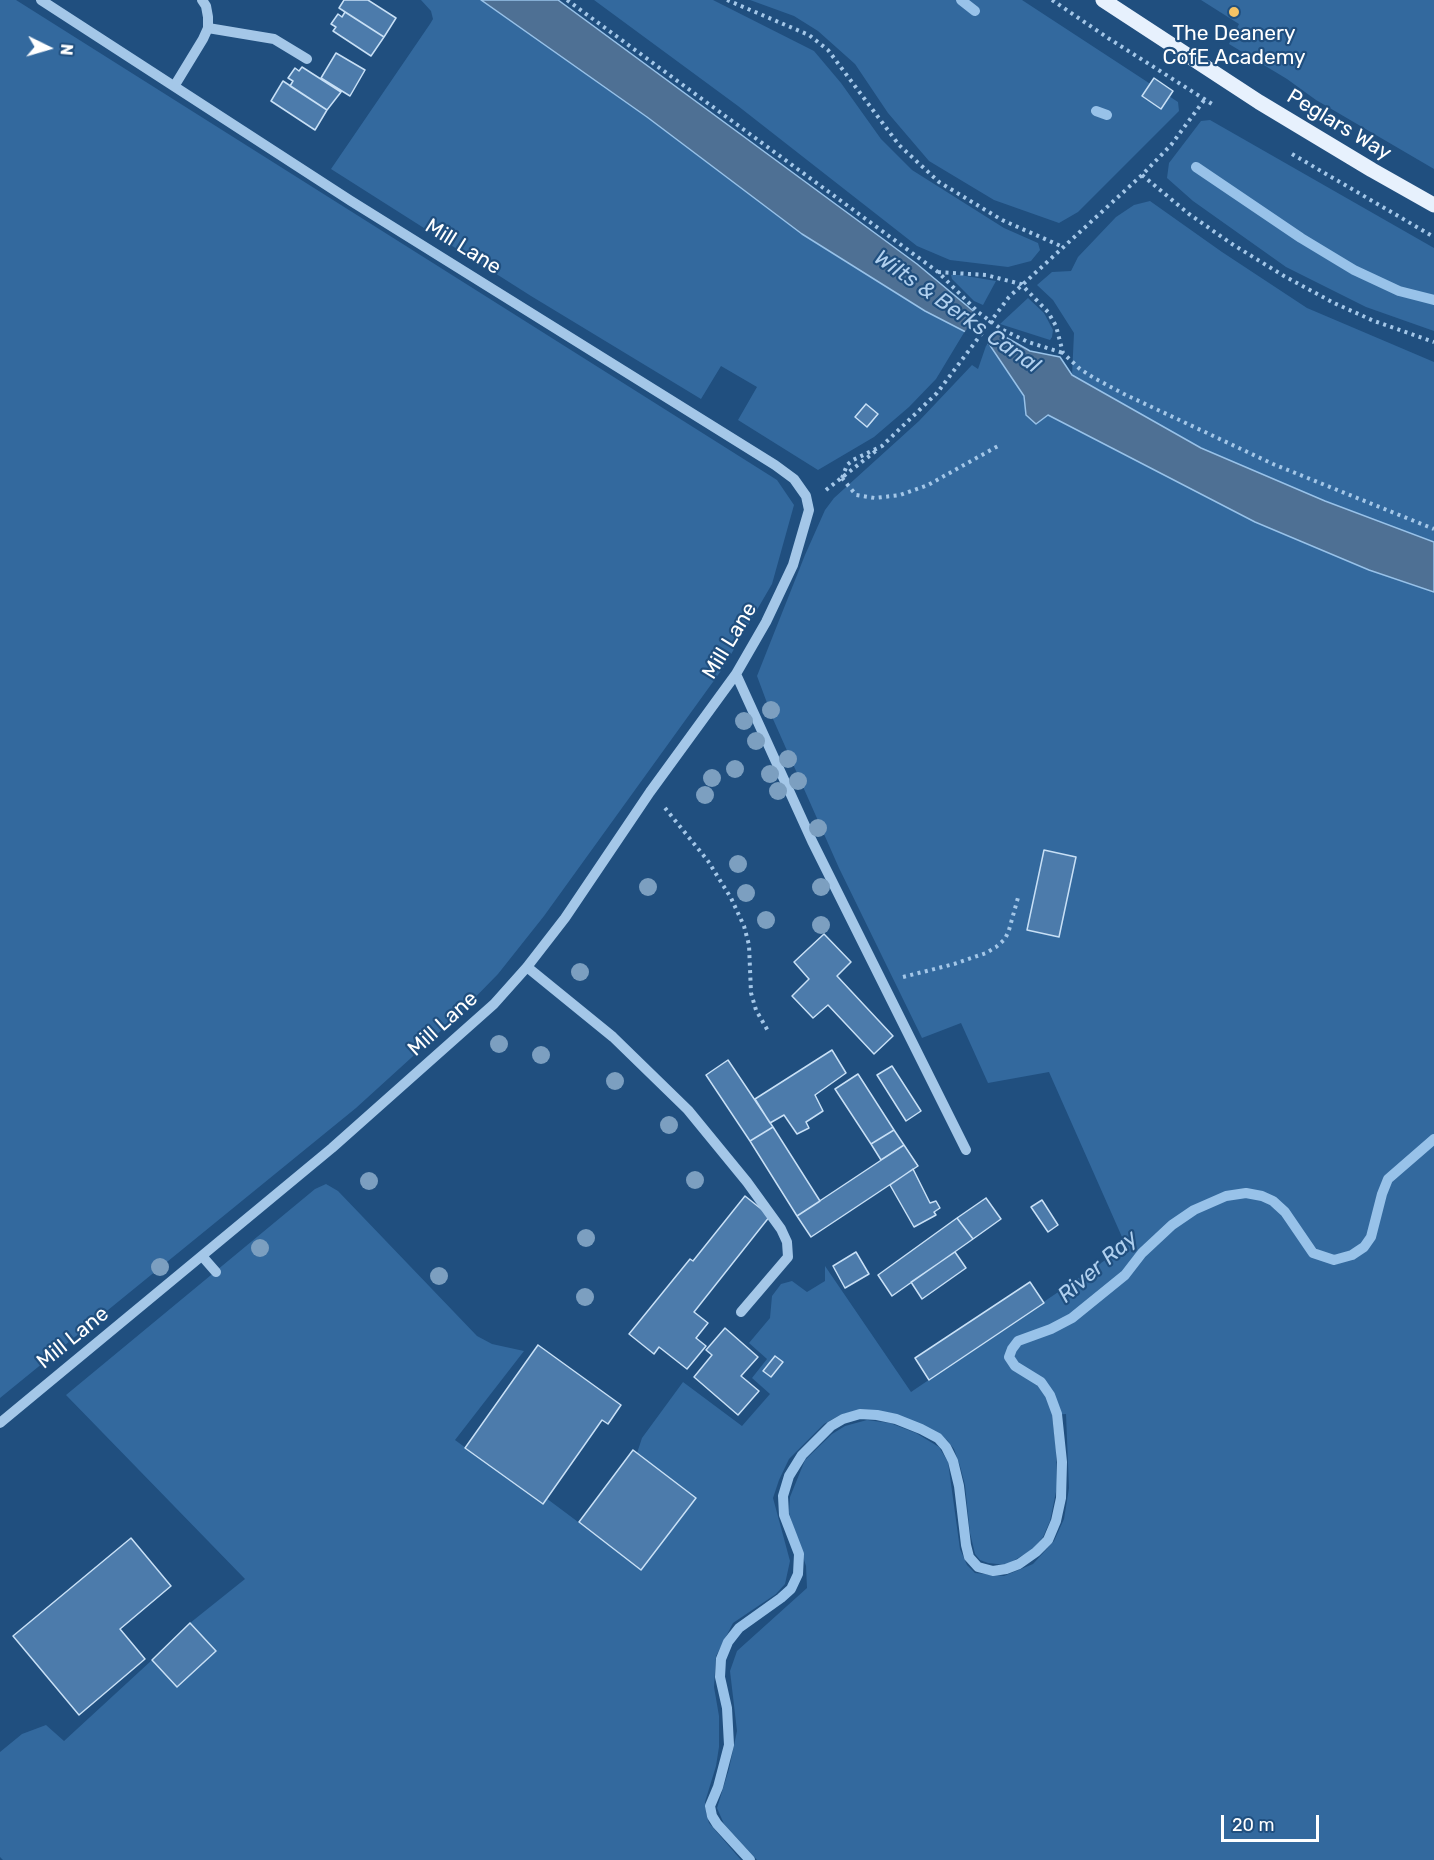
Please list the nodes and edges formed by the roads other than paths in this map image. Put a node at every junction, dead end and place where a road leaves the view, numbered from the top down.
1 (41, 0) edge
2 (202, 0) edge
3 (1103, 0) edge
4 (208, 28) junction
5 (307, 59) dead end
6 (174, 85) junction
7 (1434, 205) edge
8 (736, 674) junction
9 (527, 967) junction
10 (966, 1150) dead end
11 (202, 1256) junction
12 (216, 1272) dead end
13 (741, 1312) dead end
14 (0, 1423) edge

1 - 6 street, Mill Lane
2 - 4 street
3 - 7 main road, Peglars Way
4 - 5 street
4 - 6 street
6 - 8 street, Mill Lane
8 - 9 street, Mill Lane
8 - 10 street
9 - 11 street, Mill Lane
9 - 13 street
11 - 12 street
11 - 14 street, Mill Lane

